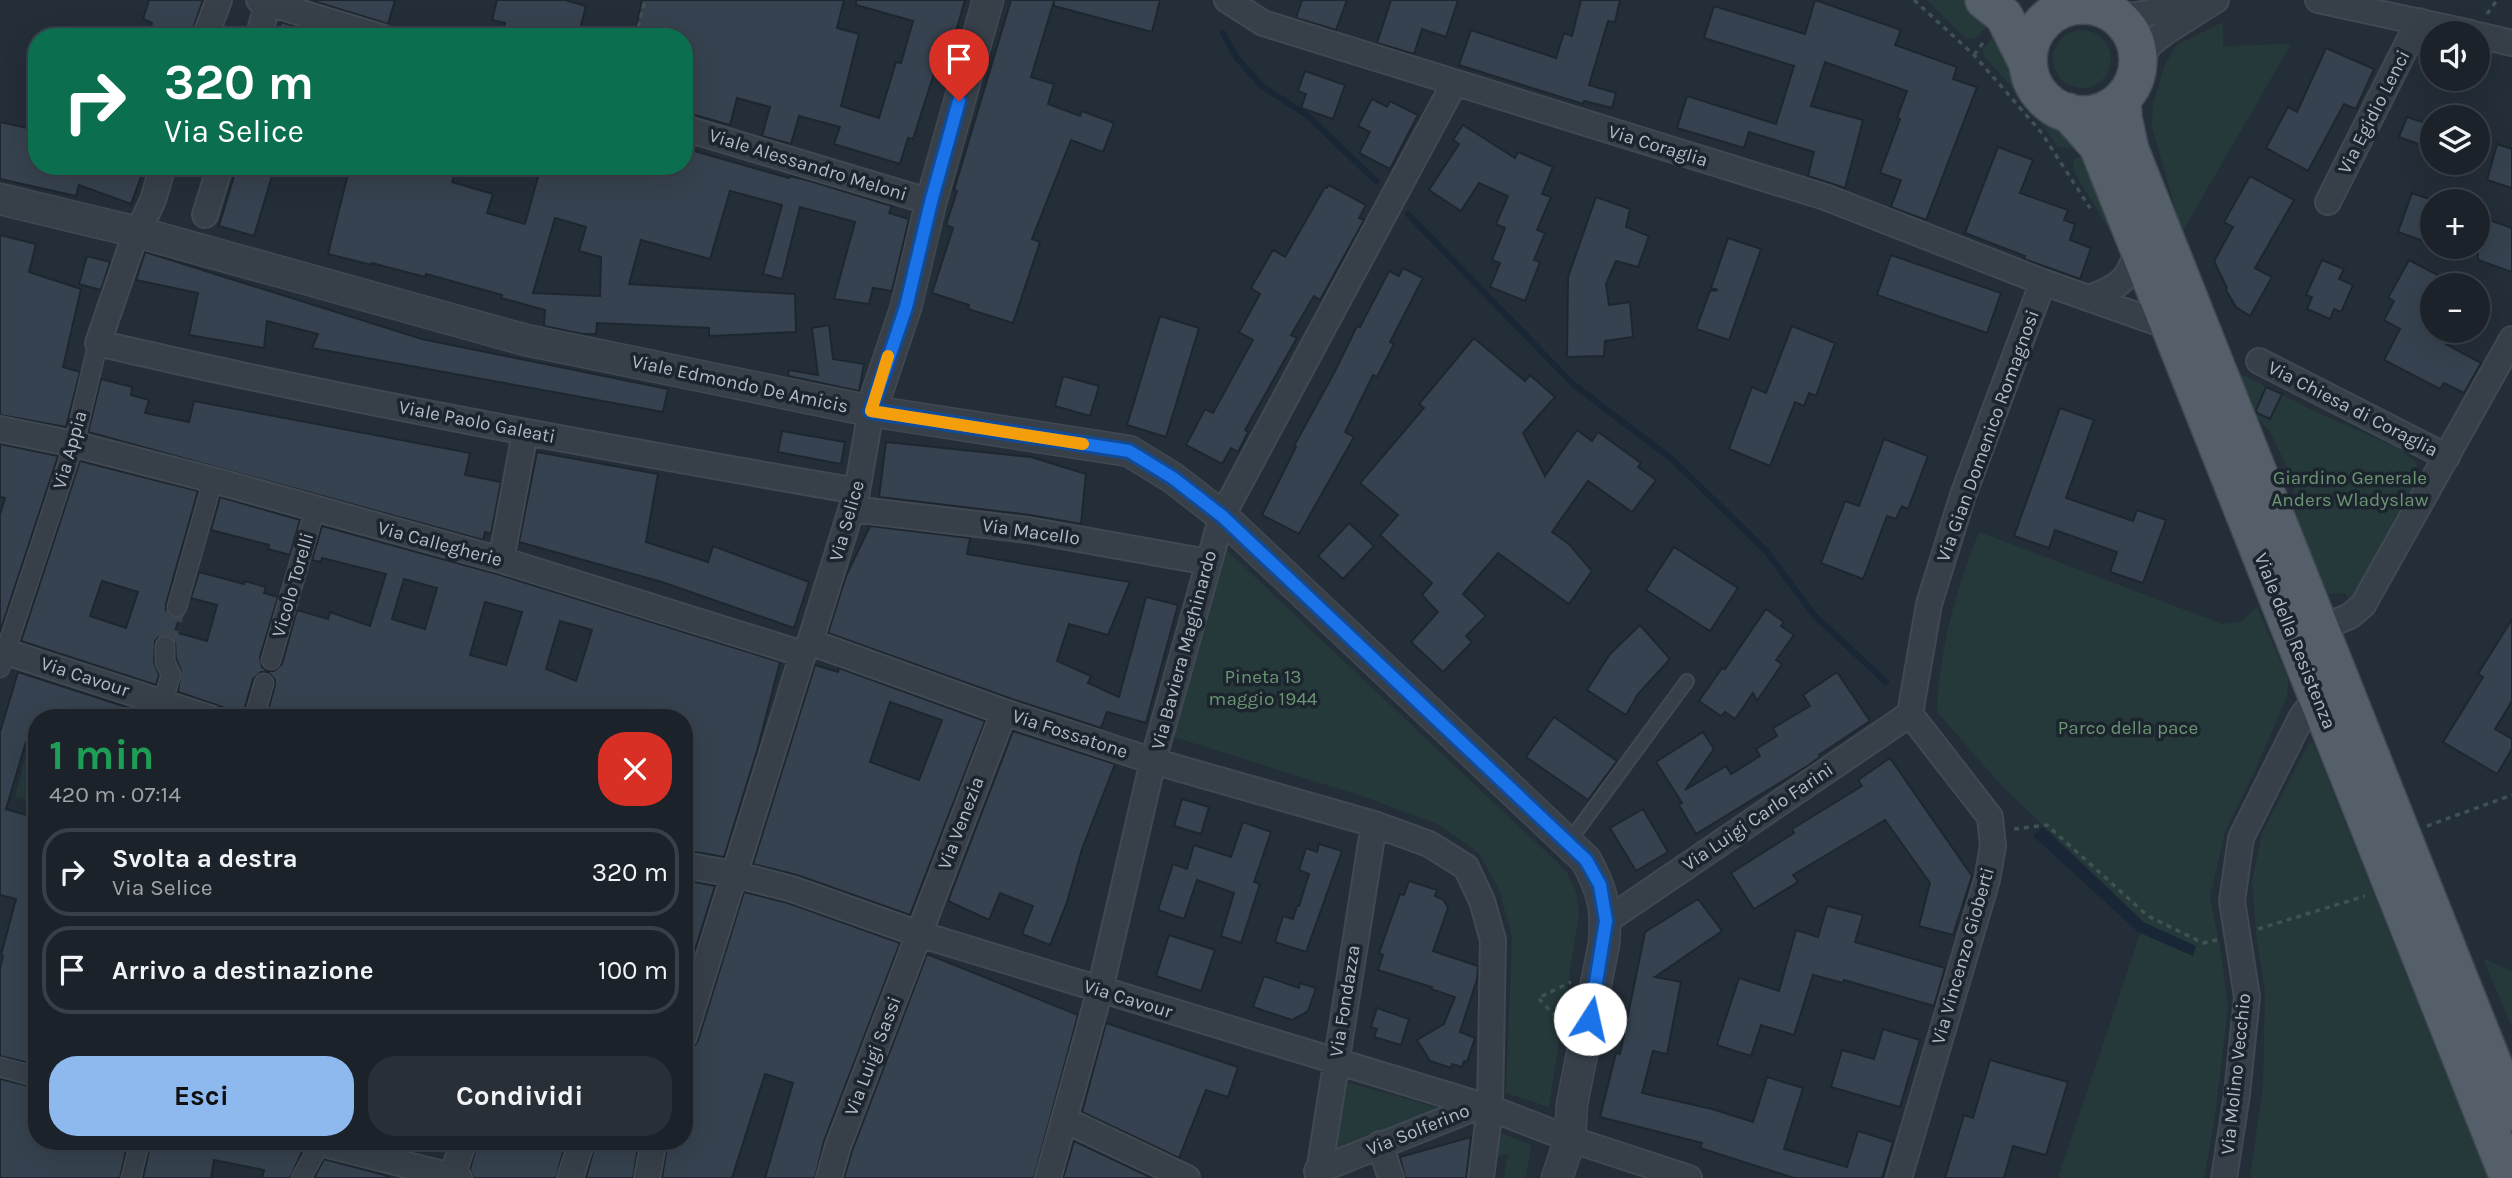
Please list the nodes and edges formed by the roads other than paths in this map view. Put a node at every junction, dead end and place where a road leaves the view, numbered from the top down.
1 (219, 0) edge
2 (988, 0) edge
3 (1227, 0) edge
4 (1984, 0) edge
5 (2215, 0) edge
6 (2318, 0) edge
7 (266, 1) edge
8 (2050, 5) edge
9 (2111, 12) junction
10 (2419, 21) joint
11 (208, 28) edge
12 (260, 28) edge
13 (352, 28) edge
14 (2490, 38) edge
15 (2512, 43) edge
16 (2028, 64) junction
17 (2138, 66) junction
18 (1454, 84) junction
19 (2122, 99) junction
20 (2068, 112) junction
21 (693, 131) edge
22 (160, 175) edge
23 (217, 175) edge
24 (0, 199) edge
25 (931, 202) junction
26 (2328, 202) dead end
27 (205, 215) dead end
28 (137, 232) junction
29 (2137, 248) junction
30 (2043, 282) junction
31 (2089, 298) junction
32 (2170, 327) junction
33 (2512, 339) edge
34 (99, 343) junction
35 (2259, 361) dead end
36 (871, 411) junction
37 (0, 429) edge
38 (525, 433) junction
39 (74, 444) junction
40 (2447, 457) junction
41 (213, 480) junction
42 (855, 500) junction
43 (314, 509) junction
44 (1222, 516) junction
45 (501, 560) junction
46 (1208, 562) junction
47 (177, 607) tunnel mouth
48 (2319, 629) junction
49 (165, 646) tunnel mouth
50 (807, 648) junction
51 (2, 656) edge
52 (271, 660) dead end
53 (1687, 681) dead end
54 (264, 683) dead end
55 (2319, 701) junction
56 (163, 702) junction
57 (184, 709) edge
58 (257, 709) edge
59 (1004, 712) junction
60 (1910, 714) junction
61 (1153, 761) junction
62 (1374, 824) junction
63 (1568, 843) junction
64 (693, 867) edge
65 (734, 874) junction
66 (1606, 921) junction
67 (919, 934) junction
68 (1100, 990) junction
69 (693, 1007) edge
70 (1335, 1061) junction
71 (0, 1067) edge
72 (2504, 1073) edge
73 (28, 1075) edge
74 (1485, 1107) junction
75 (1065, 1120) junction
76 (2505, 1120) edge
77 (1570, 1139) junction
78 (1380, 1144) junction
79 (138, 1150) edge
80 (313, 1150) edge
81 (354, 1150) edge
82 (462, 1150) edge
83 (579, 1150) edge
84 (652, 1150) edge
85 (407, 1161) edge
86 (1317, 1175) edge
87 (456, 1177) edge
88 (131, 1178) edge
89 (301, 1178) edge
90 (570, 1178) edge
91 (647, 1178) edge
92 (828, 1178) edge
93 (1048, 1178) edge
94 (1187, 1178) edge
95 (1391, 1178) edge
96 (1481, 1178) edge
97 (1557, 1178) edge
98 (1689, 1178) edge
99 (1899, 1178) edge
100 (2224, 1178) edge
101 (2509, 1178) edge

1 - 11 street
2 - 25 street, Via Selice
3 - 18 street, Via Coraglia
4 - 16 main road, Viale della Resistenza
5 - 9 street
5 - 17 street
6 - 10 street
7 - 12 street
7 - 13 street
8 - 9 main road
8 - 16 main road
9 - 17 main road
10 - 26 street, Via Egidio Lenci
14 - 15 street
16 - 20 main road, Viale della Resistenza
17 - 19 main road
18 - 30 street, Via Coraglia
18 - 44 street, Via Baviera Maghinardo
19 - 20 main road
19 - 48 main road, Viale della Resistenza
20 - 29 main road, Viale della Resistenza
21 - 25 street, Viale Alessandro Meloni
22 - 28 street, Via Appia
23 - 27 street
24 - 28 street, Viale Edmondo De Amicis
25 - 36 street, Via Selice
28 - 34 street, Via Appia
28 - 36 street, Viale Edmondo De Amicis
29 - 31 street
29 - 32 main road, Viale della Resistenza
30 - 31 street, Via Coraglia
30 - 60 street, Via Gian Domenico Romagnosi
31 - 32 street, Via Coraglia
32 - 55 main road, Viale della Resistenza
33 - 40 street
34 - 38 street, Viale Paolo Galeati
34 - 39 street, Via Appia
35 - 40 street, Via Chiesa di Coraglia
36 - 42 street, Via Selice
36 - 44 street, Viale Edmondo De Amicis
37 - 39 street, Via Callegherie
38 - 42 street, Viale Paolo Galeati
38 - 45 street
39 - 41 street, Via Callegherie
39 - 51 street, Via Appia
40 - 48 street
41 - 43 street, Via Callegherie
41 - 47 street
42 - 46 street, Via Macello
42 - 50 street, Via Selice
43 - 45 street, Via Callegherie
43 - 52 street, Vicolo Torelli
44 - 46 street, Via Baviera Maghinardo
44 - 63 street, Viale Edmondo De Amicis
45 - 50 street, Via Callegherie
46 - 61 street, Via Baviera Maghinardo
48 - 72 main road, Viale della Resistenza
49 - 56 street
50 - 59 street, Via Fossatone
50 - 65 street, Via Selice
51 - 56 street, Via Cavour
53 - 63 lane
54 - 58 street
55 - 76 main road, Viale della Resistenza
55 - 100 street, Via Molino Vecchio
56 - 57 street, Via Cavour
59 - 61 street, Via Fossatone
59 - 67 street, Via Venezia
60 - 66 street, Via Luigi Carlo Farini
60 - 99 street, Via Vincenzo Gioberti
61 - 62 street, Via Fossatone
61 - 68 street, Via Baviera Maghinardo
62 - 70 street, Via Fondazza
62 - 74 street
63 - 66 street, Viale Edmondo De Amicis
64 - 65 street, Via Cavour
65 - 67 street, Via Cavour
65 - 69 street, Via Selice
66 - 77 street, Viale Edmondo De Amicis
67 - 68 street, Via Cavour
67 - 92 street, Via Luigi Sassi
68 - 70 street, Via Cavour
68 - 75 street, Via Baviera Maghinardo
70 - 74 street, Via Cavour
70 - 86 street, Via Fondazza
71 - 73 street
72 - 76 main road, Viale della Resistenza
74 - 77 street, Via Cavour
74 - 78 street, Via Solferino
74 - 96 street
75 - 93 street, Via Baviera Maghinardo
75 - 94 street
76 - 101 main road, Viale della Resistenza
77 - 97 street, Viale Edmondo De Amicis
77 - 98 street, Via Cavour
78 - 86 street, Via Solferino
78 - 95 street
79 - 88 street
80 - 89 street
81 - 85 street
82 - 87 street
83 - 90 street
84 - 91 street
85 - 87 street

